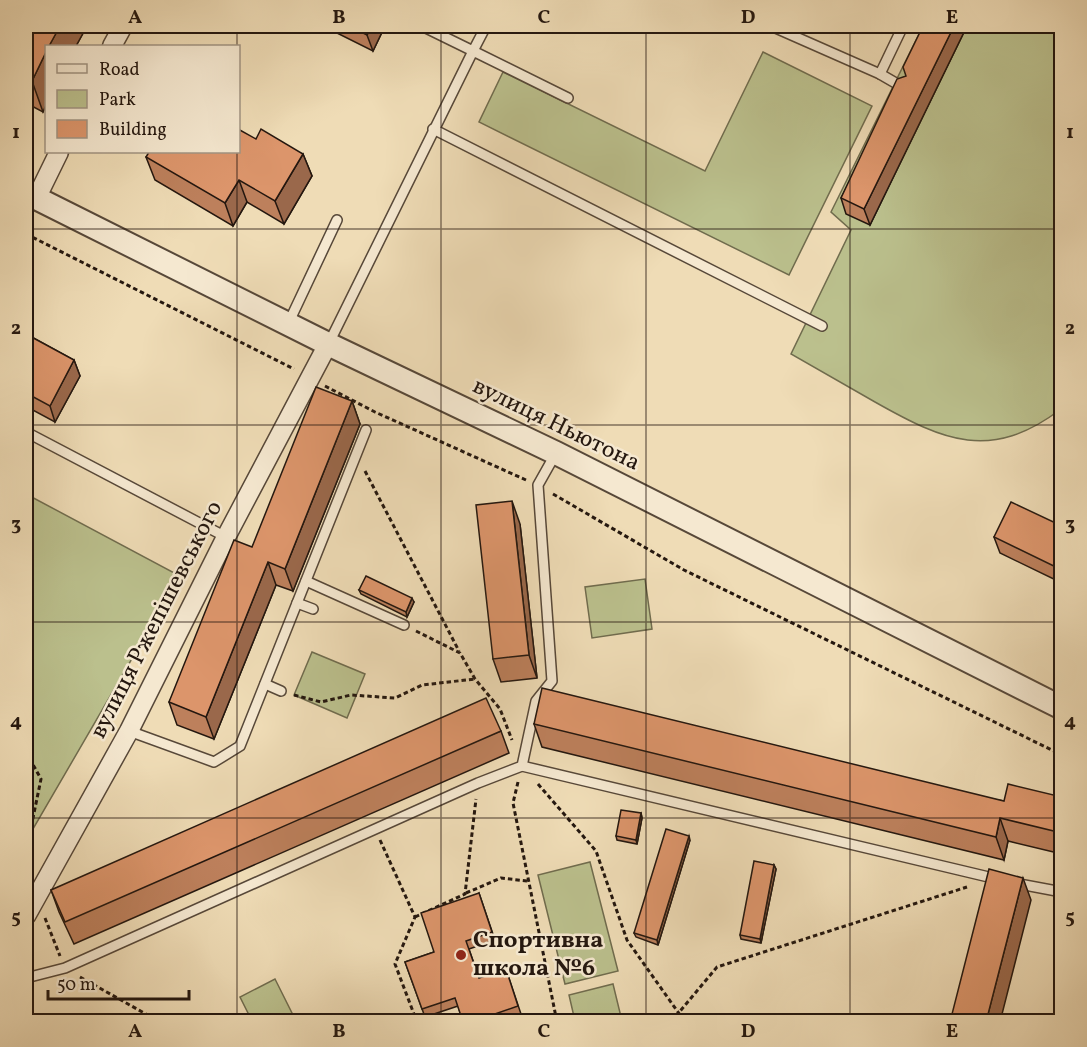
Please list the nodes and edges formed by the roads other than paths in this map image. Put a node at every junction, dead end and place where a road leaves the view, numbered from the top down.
1 (123, 26) edge
2 (422, 26) edge
3 (486, 26) edge
4 (771, 26) edge
5 (903, 26) edge
6 (113, 45) edge
7 (472, 51) junction
8 (880, 74) junction
9 (906, 89) edge
10 (568, 98) dead end
11 (433, 129) junction
12 (58, 153) edge
13 (31, 196) edge
14 (337, 220) dead end
15 (288, 324) junction
16 (822, 326) dead end
17 (328, 344) junction
18 (366, 430) dead end
19 (26, 432) edge
20 (556, 453) junction
21 (226, 537) junction
22 (306, 581) junction
23 (297, 603) junction
24 (313, 609) dead end
25 (404, 625) road end
26 (265, 684) junction
27 (280, 691) road end
28 (1062, 708) edge
29 (129, 731) junction
30 (522, 766) junction
31 (1062, 892) edge
32 (28, 923) edge
33 (26, 978) edge

1 - 6 street
2 - 7 lane
3 - 7 lane
4 - 8 lane
5 - 8 lane
7 - 10 lane
7 - 11 lane
8 - 9 lane
11 - 16 lane
11 - 17 lane
12 - 13 street
13 - 15 street, вулиця Ньютона
14 - 15 lane
15 - 17 street, вулиця Ньютона
17 - 20 street, вулиця Ньютона
17 - 21 street, вулиця Ржепішевського
18 - 22 lane
19 - 21 lane
20 - 28 street, вулиця Ньютона
20 - 30 lane
21 - 29 street, вулиця Ржепішевського
22 - 23 lane
22 - 25 lane
23 - 24 lane
23 - 26 lane
26 - 27 lane
26 - 29 lane
29 - 32 street, вулиця Ржепішевського
30 - 31 lane
30 - 33 lane

